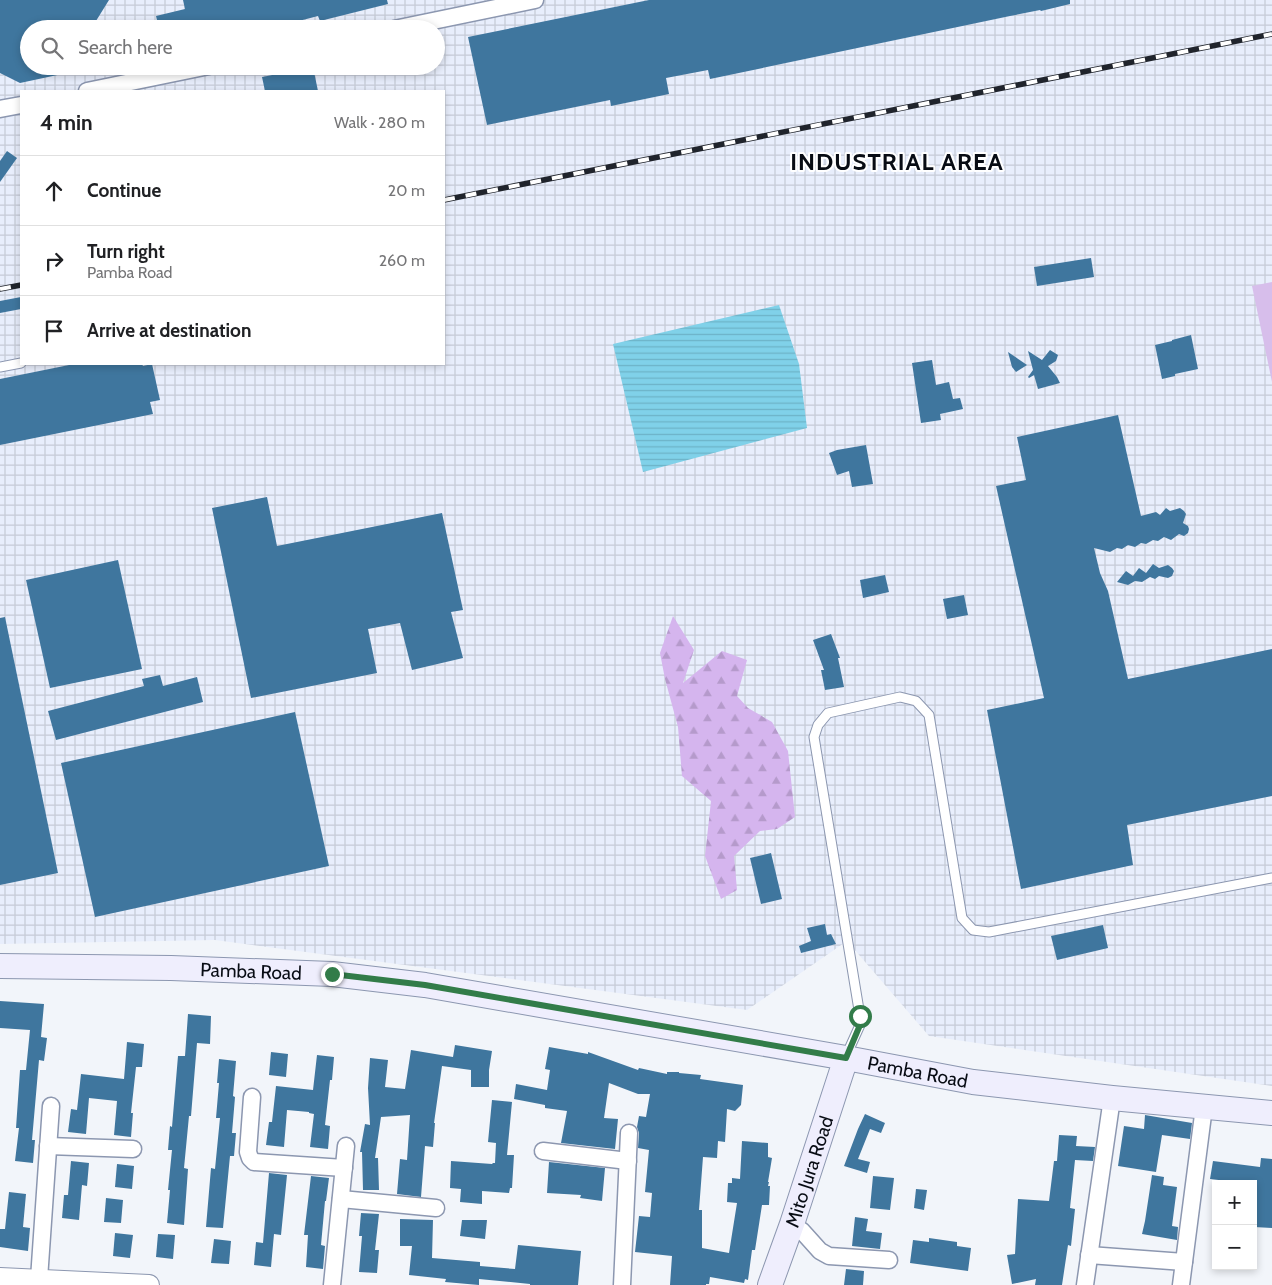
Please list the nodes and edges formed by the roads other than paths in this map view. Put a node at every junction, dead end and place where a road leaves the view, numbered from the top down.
1 (535, 0) edge
2 (438, 20) edge
3 (165, 75) edge
4 (91, 90) edge
5 (20, 104) edge
6 (0, 109) edge
7 (20, 363) edge
8 (0, 367) edge
9 (1271, 879) edge
10 (0, 966) edge
11 (846, 1058) junction
12 (252, 1097) dead end
13 (1112, 1098) junction
14 (51, 1106) dead end
15 (1204, 1108) junction
16 (1272, 1113) edge
17 (629, 1133) dead end
18 (48, 1146) junction
19 (346, 1146) dead end
20 (134, 1149) dead end
21 (543, 1151) dead end
22 (628, 1161) junction
23 (344, 1168) junction
24 (341, 1200) junction
25 (436, 1208) dead end
26 (792, 1224) junction
27 (1089, 1255) junction
28 (889, 1260) dead end
29 (1184, 1262) junction
30 (0, 1278) edge
31 (39, 1279) junction
32 (149, 1285) edge
33 (332, 1285) edge
34 (622, 1285) edge
35 (770, 1285) edge
36 (1085, 1285) edge
37 (1181, 1285) edge

1 - 2 street
3 - 4 street
5 - 6 street
7 - 8 lane
9 - 11 lane
10 - 11 main road, Pamba Road
11 - 13 main road, Pamba Road
11 - 26 main road, Mito Jura Road
12 - 23 street
13 - 15 main road, Pamba Road
13 - 27 street
14 - 18 street
15 - 16 main road, Pamba Road
15 - 29 street
17 - 22 street
18 - 20 street
18 - 31 street
19 - 23 street
21 - 22 street
22 - 34 street
23 - 24 street
24 - 25 street
24 - 33 street
26 - 28 street
26 - 35 main road, Mito Jura Road
27 - 29 street
27 - 36 street
29 - 37 street
30 - 31 street
31 - 32 street

